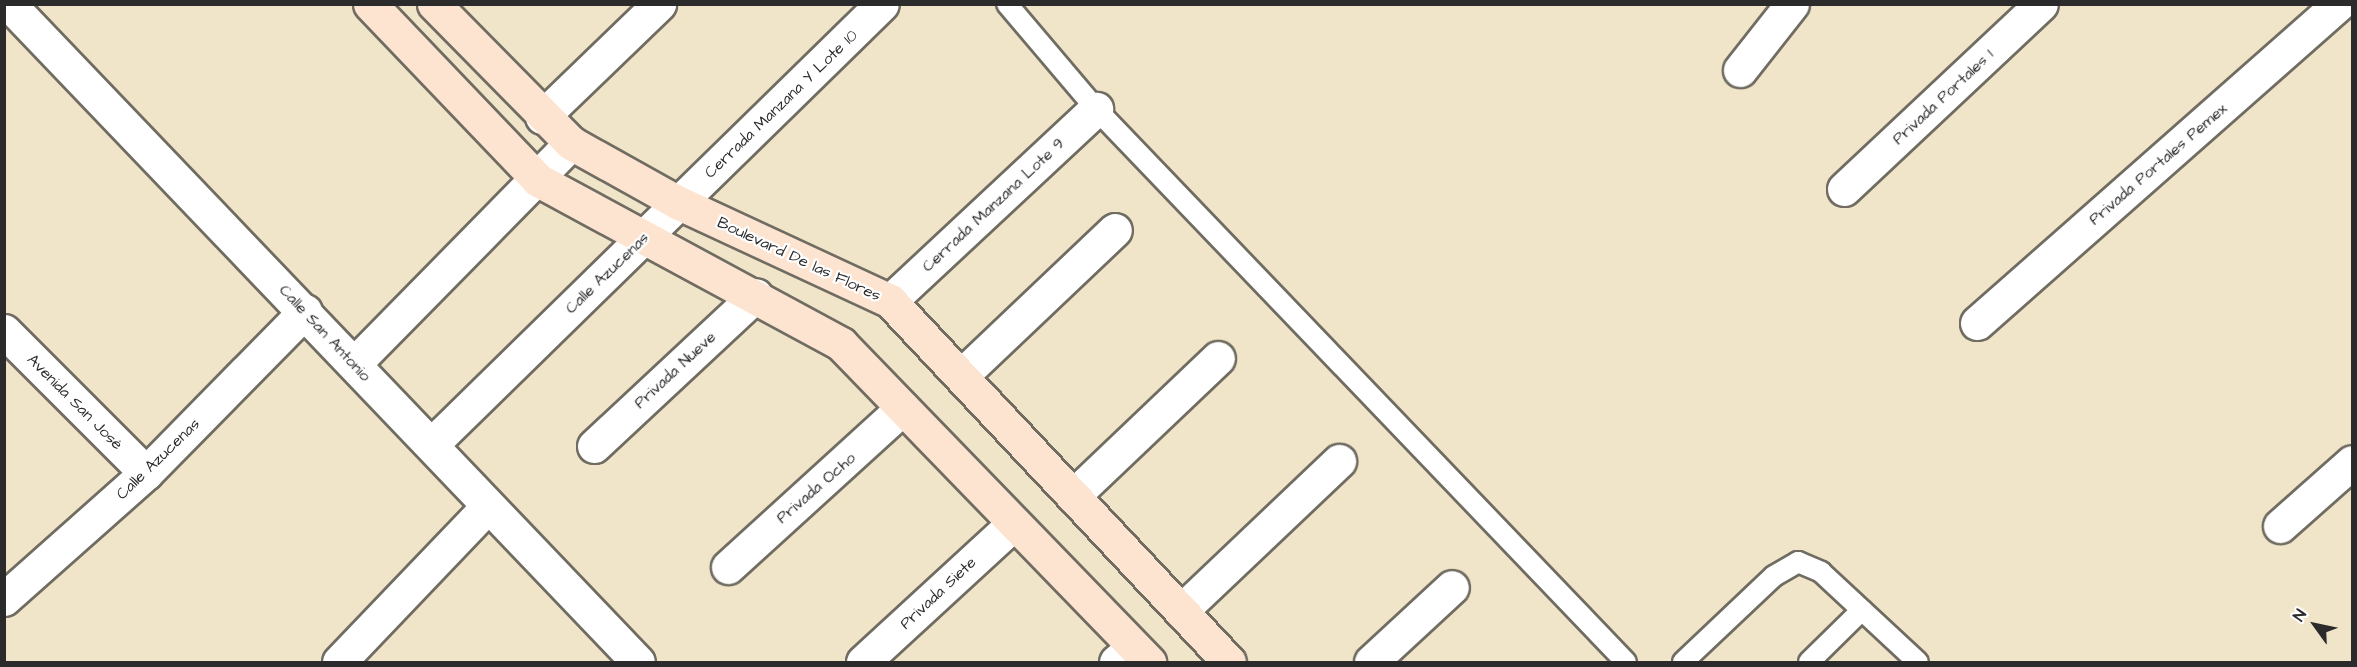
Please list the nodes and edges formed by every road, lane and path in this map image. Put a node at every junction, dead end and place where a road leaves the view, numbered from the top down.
1 (9, 4) edge
2 (370, 4) edge
3 (434, 4) edge
4 (659, 4) edge
5 (882, 4) edge
6 (1007, 4) edge
7 (1792, 4) edge
8 (2041, 4) edge
9 (2338, 4) edge
10 (1740, 70) dead end
11 (1096, 109) junction
12 (542, 117) junction
13 (571, 143) junction
14 (538, 180) junction
15 (1844, 189) dead end
16 (679, 203) junction
17 (1115, 230) dead end
18 (644, 237) junction
19 (756, 295) junction
20 (890, 301) junction
21 (305, 311) junction
22 (1977, 323) dead end
23 (4, 331) edge
24 (1218, 358) dead end
25 (354, 364) junction
26 (962, 376) junction
27 (903, 408) junction
28 (432, 444) junction
29 (594, 446) dead end
30 (1339, 461) dead end
31 (2352, 462) edge
32 (146, 473) junction
33 (1073, 496) junction
34 (487, 507) junction
35 (1014, 523) junction
36 (2280, 526) dead end
37 (728, 567) dead end
38 (1452, 587) dead end
39 (4, 599) edge
40 (1862, 610) junction
41 (1181, 611) junction
42 (1133, 657) edge
43 (339, 663) edge
44 (638, 663) edge
45 (863, 663) edge
46 (1229, 663) edge
47 (1371, 663) edge
48 (1626, 663) edge
49 (1683, 663) edge
50 (1809, 663) edge
51 (1918, 663) edge

1 - 21 street, Calle San Antonio
2 - 14 street
3 - 12 street, Boulevard De las Flores
4 - 12 street
5 - 16 street, Cerrada Manzana Y Lote 10
6 - 11 lane
7 - 10 street
8 - 15 street, Privada Portales 1
9 - 22 street, Privada Portales Pemex
11 - 20 street, Cerrada Manzana Lote 9
11 - 48 lane
12 - 13 street, Boulevard De las Flores
13 - 14 street
13 - 16 street, Boulevard De las Flores
14 - 18 street
14 - 25 street
16 - 18 street, Calle Azucenas
16 - 20 street, Boulevard De las Flores
17 - 26 street
18 - 19 street
18 - 28 street, Calle Azucenas
19 - 27 street
19 - 29 street, Privada Nueve
20 - 26 street, Boulevard De las Flores
21 - 25 street, Calle San Antonio
21 - 32 street, Calle Azucenas
23 - 32 street, Avenida San José
24 - 33 street
25 - 28 street, Calle San Antonio
26 - 33 street, Boulevard De las Flores
27 - 35 street
27 - 37 street, Privada Ocho
28 - 34 street, Calle San Antonio
30 - 41 street
31 - 36 street
32 - 39 street, Calle Azucenas
33 - 41 street, Boulevard De las Flores
34 - 43 street
34 - 44 street, Calle San Antonio
35 - 42 street
35 - 45 street, Privada Siete
38 - 47 street
40 - 49 lane
40 - 50 lane
40 - 51 lane
41 - 46 street, Boulevard De las Flores

